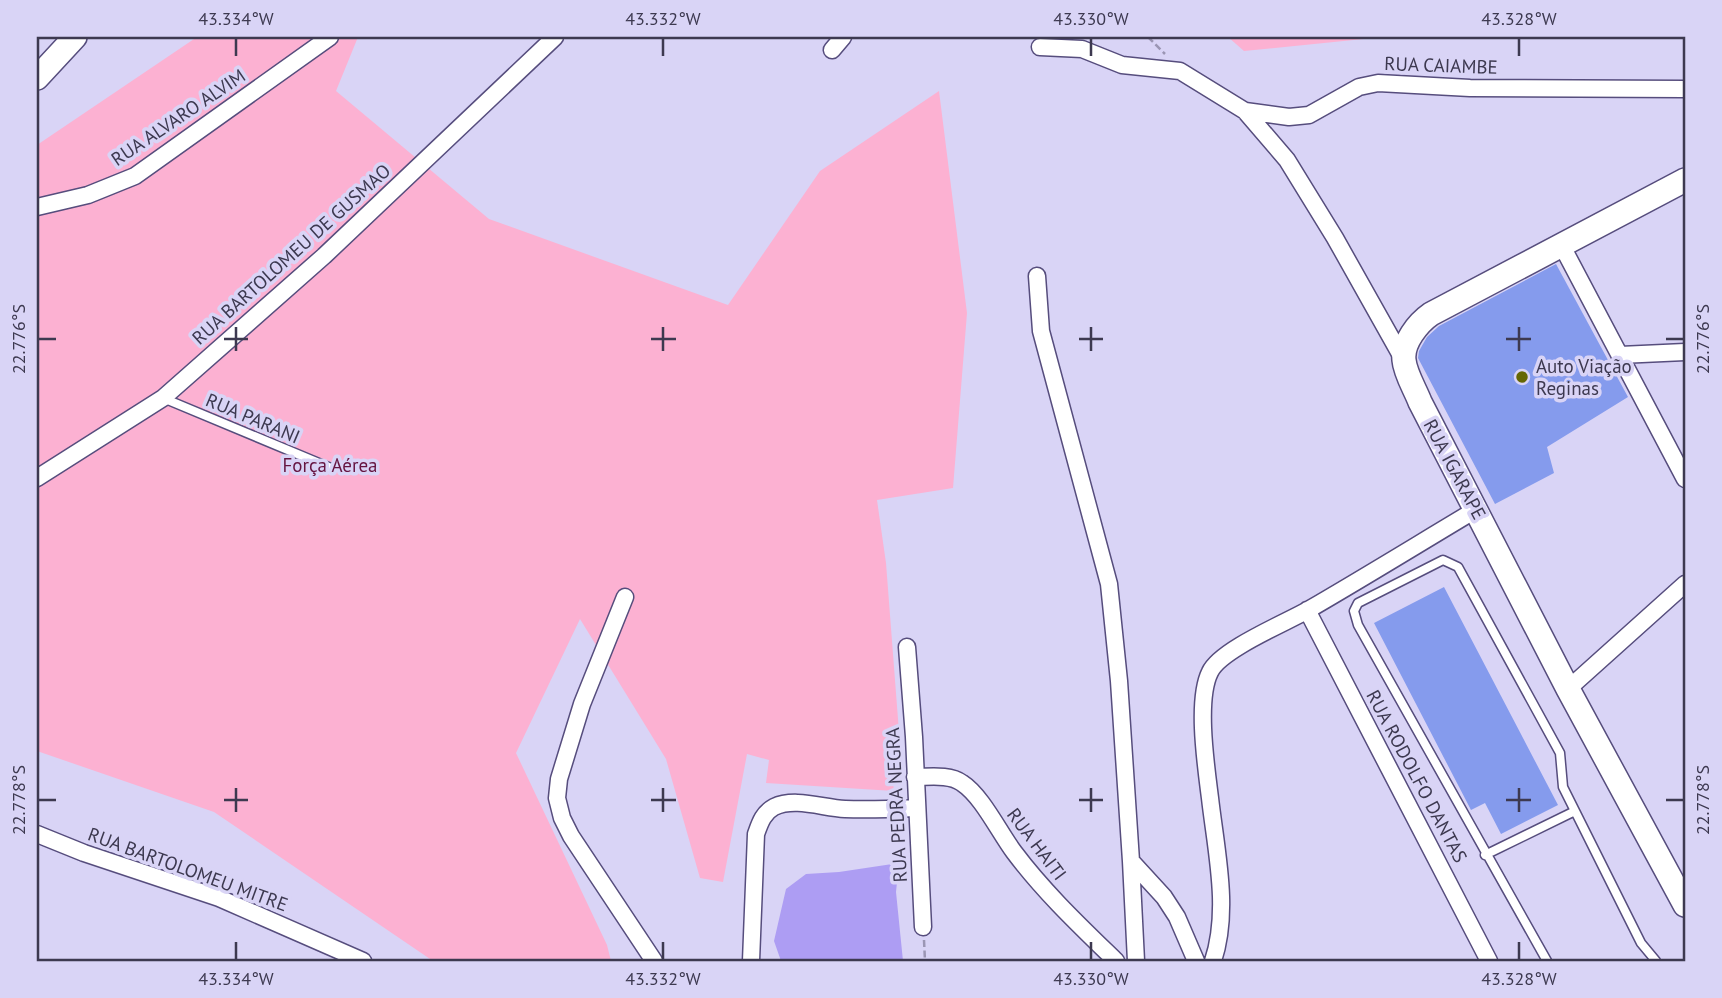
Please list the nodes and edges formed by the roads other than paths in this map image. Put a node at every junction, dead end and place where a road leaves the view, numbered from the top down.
1 (75, 37) edge
2 (330, 37) edge
3 (555, 37) edge
4 (843, 37) edge
5 (1040, 47) dead end
6 (831, 50) dead end
7 (37, 78) edge
8 (1685, 89) edge
9 (1245, 111) junction
10 (1685, 180) edge
11 (37, 207) edge
12 (1562, 246) junction
13 (1037, 276) dead end
14 (1685, 352) edge
15 (1620, 355) junction
16 (1403, 359) junction
17 (163, 398) junction
18 (331, 468) dead end
19 (37, 478) edge
20 (1685, 479) edge
21 (1477, 509) junction
22 (1685, 584) edge
23 (625, 597) dead end
24 (1307, 610) junction
25 (906, 647) dead end
26 (1567, 689) junction
27 (915, 777) junction
28 (917, 808) junction
29 (1575, 811) junction
30 (37, 834) edge
31 (1485, 855) junction
32 (1131, 861) junction
33 (1685, 905) edge
34 (923, 927) road end
35 (355, 960) edge
36 (654, 961) edge
37 (751, 961) edge
38 (1116, 961) edge
39 (1136, 961) edge
40 (1196, 961) edge
41 (1213, 961) edge
42 (1489, 961) edge
43 (1547, 961) edge
44 (1656, 961) edge

1 - 7 main road
2 - 11 street, RUA ALVARO ALVIM
3 - 17 street, RUA BARTOLOMEU DE GUSMAO
4 - 6 street
5 - 9 street, RUA IGARAPE
8 - 9 street, RUA CAIAMBE
9 - 16 street, RUA IGARAPE
10 - 12 main road
12 - 15 street
12 - 16 main road
13 - 32 street
14 - 15 street
15 - 20 street
16 - 21 main road, RUA IGARAPE
17 - 18 lane, RUA PARANI
17 - 19 street, RUA BARTOLOMEU DE GUSMAO
21 - 24 street
21 - 26 main road, RUA IGARAPE
22 - 26 street
23 - 36 street
24 - 41 street
24 - 42 street, RUA RODOLFO DANTAS
25 - 27 street, RUA PEDRA NEGRA
26 - 33 main road, RUA IGARAPE
27 - 28 street, RUA PEDRA NEGRA
27 - 38 street, RUA HAITI
28 - 34 street, RUA PEDRA NEGRA
28 - 37 street
29 - 31 lane
29 - 31 lane
29 - 44 lane
30 - 35 street, RUA BARTOLOMEU MITRE
31 - 43 lane
32 - 39 street
32 - 40 street

